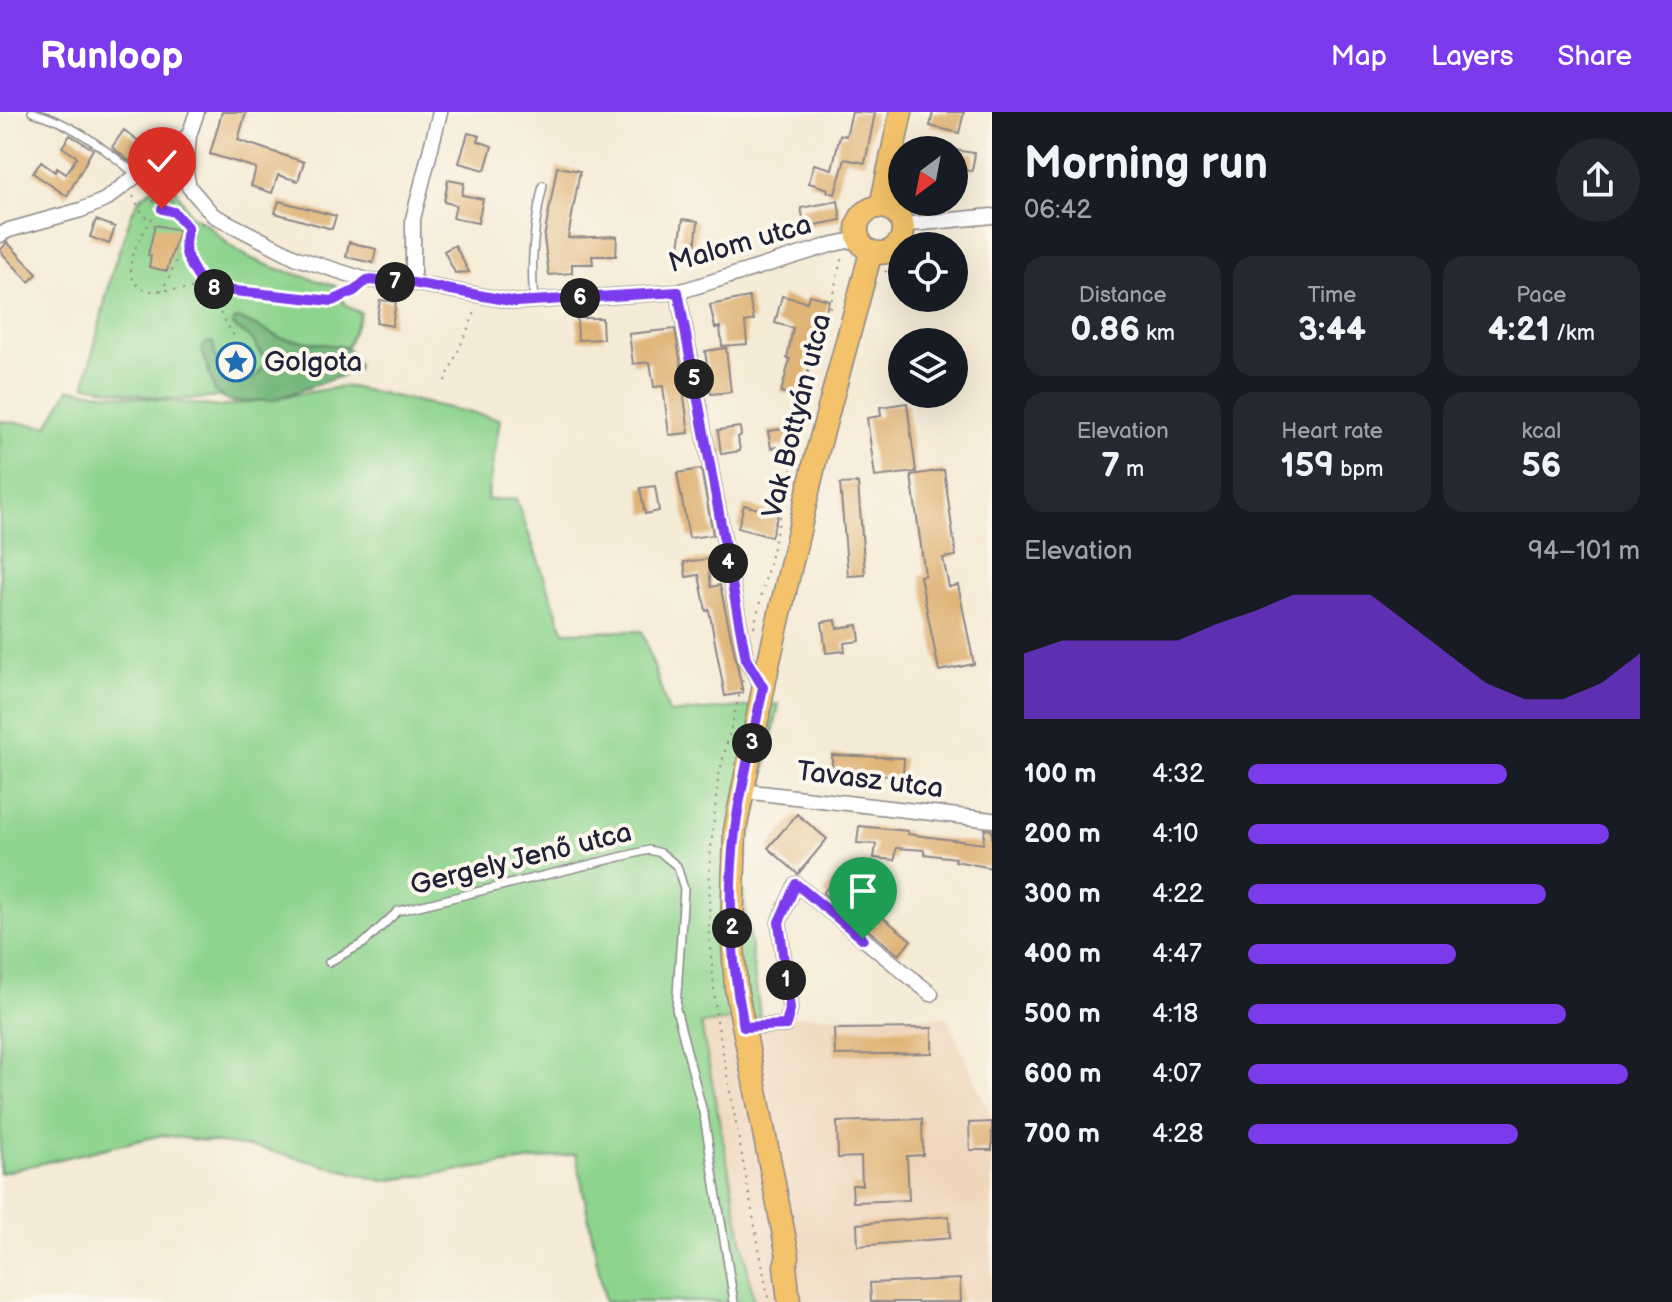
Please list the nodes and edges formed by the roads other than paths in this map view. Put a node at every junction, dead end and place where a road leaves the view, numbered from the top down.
1 (32, 112) edge
2 (197, 112) edge
3 (440, 112) edge
4 (901, 112) edge
5 (189, 135) junction
6 (135, 176) junction
7 (543, 185) dead end
8 (881, 206) junction
9 (992, 216) edge
10 (903, 225) junction
11 (0, 235) edge
12 (865, 246) junction
13 (413, 283) junction
14 (678, 292) junction
15 (534, 301) junction
16 (763, 687) junction
17 (743, 791) junction
18 (992, 820) edge
19 (329, 962) dead end
20 (931, 994) dead end
21 (744, 1027) junction
22 (788, 1256) junction
23 (734, 1302) edge
24 (789, 1302) edge
25 (804, 1302) edge

1 - 6 lane
2 - 5 street, Malom utca
3 - 13 street
4 - 8 main road
5 - 6 street
5 - 13 street, Malom utca
6 - 11 street
7 - 15 lane
8 - 10 main road
8 - 12 main road
9 - 10 street
10 - 12 main road
12 - 14 street, Malom utca
12 - 16 main road, Vak Bottyán utca
13 - 15 street, Malom utca
14 - 15 street, Malom utca
14 - 16 street
16 - 17 main road, Vak Bottyán utca
17 - 18 street, Tavasz utca
17 - 21 main road, Vak Bottyán utca
19 - 23 lane, Gergely Jenő utca
20 - 21 street
21 - 22 main road, Vak Bottyán utca
22 - 24 main road, Vak Bottyán utca
22 - 25 main road, Vak Bottyán utca

